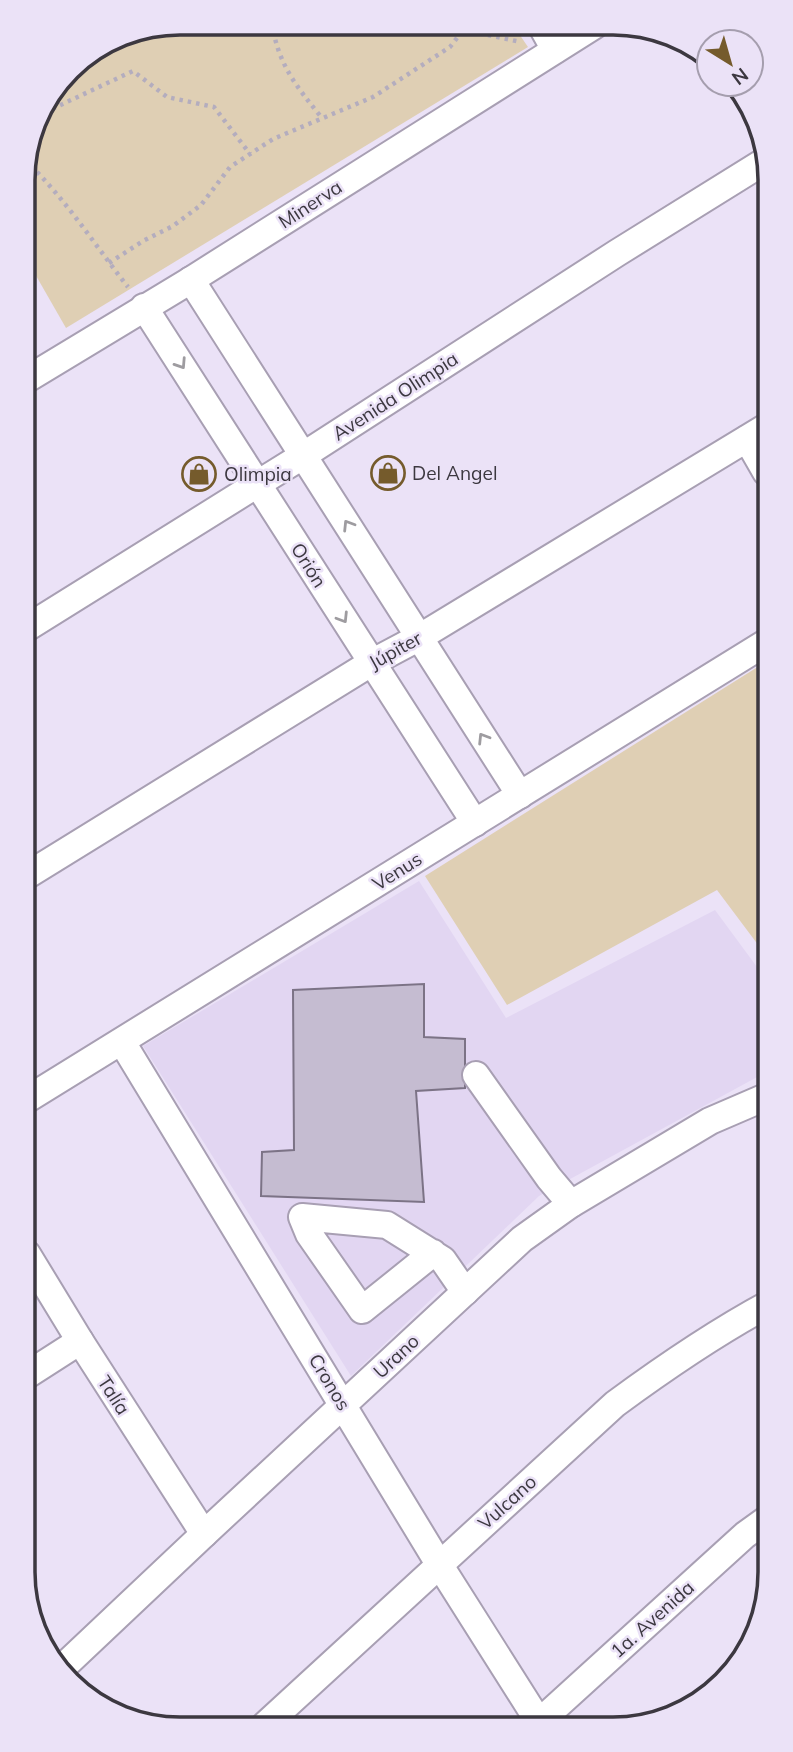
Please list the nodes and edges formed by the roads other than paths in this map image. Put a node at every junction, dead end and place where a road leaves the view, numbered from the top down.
1 (547, 35) edge
2 (580, 35) edge
3 (555, 50) junction
4 (757, 165) edge
5 (191, 280) junction
6 (144, 307) junction
7 (35, 374) edge
8 (757, 433) edge
9 (304, 455) junction
10 (257, 483) junction
11 (35, 623) edge
12 (420, 637) junction
13 (758, 647) edge
14 (371, 663) junction
15 (520, 795) junction
16 (475, 823) junction
17 (35, 870) edge
18 (122, 1042) junction
19 (476, 1075) dead end
20 (35, 1095) edge
21 (758, 1100) edge
22 (571, 1204) junction
23 (433, 1253) junction
24 (35, 1267) edge
25 (465, 1292) junction
26 (758, 1310) edge
27 (80, 1341) junction
28 (35, 1370) edge
29 (343, 1404) junction
30 (758, 1525) edge
31 (204, 1534) junction
32 (439, 1564) junction
33 (67, 1663) edge
34 (274, 1717) edge
35 (534, 1717) edge
36 (545, 1717) edge

1 - 3 street
2 - 3 street, Minerva
3 - 5 street, Minerva
4 - 9 street, Avenida Olimpia
5 - 6 street, Minerva
5 - 9 street
6 - 7 street, Minerva
6 -> 10 street, Orión
8 - 12 street, Júpiter
9 - 10 street, Avenida Olimpia
12 -> 9 street
10 - 11 street, Avenida Olimpia
10 -> 14 street, Orión
12 - 14 street, Júpiter
15 -> 12 street
13 - 15 street, Venus
14 - 16 street, Orión
14 - 17 street, Júpiter
15 - 16 street, Venus
16 - 18 street, Venus
18 - 20 street, Venus
18 - 29 street, Cronos
19 - 22 street
21 - 22 street, Urano
22 - 25 street, Urano
23 - 23 street
23 - 25 street
24 - 27 street, Talía
25 - 29 street, Urano
26 - 32 street, Vulcano
27 - 28 street
27 - 31 street, Talía
29 - 31 street, Urano
29 - 32 street, Cronos
30 - 36 street, 1a. Avenida
31 - 33 street, Urano
32 - 34 street, Vulcano
32 - 35 street, Cronos

